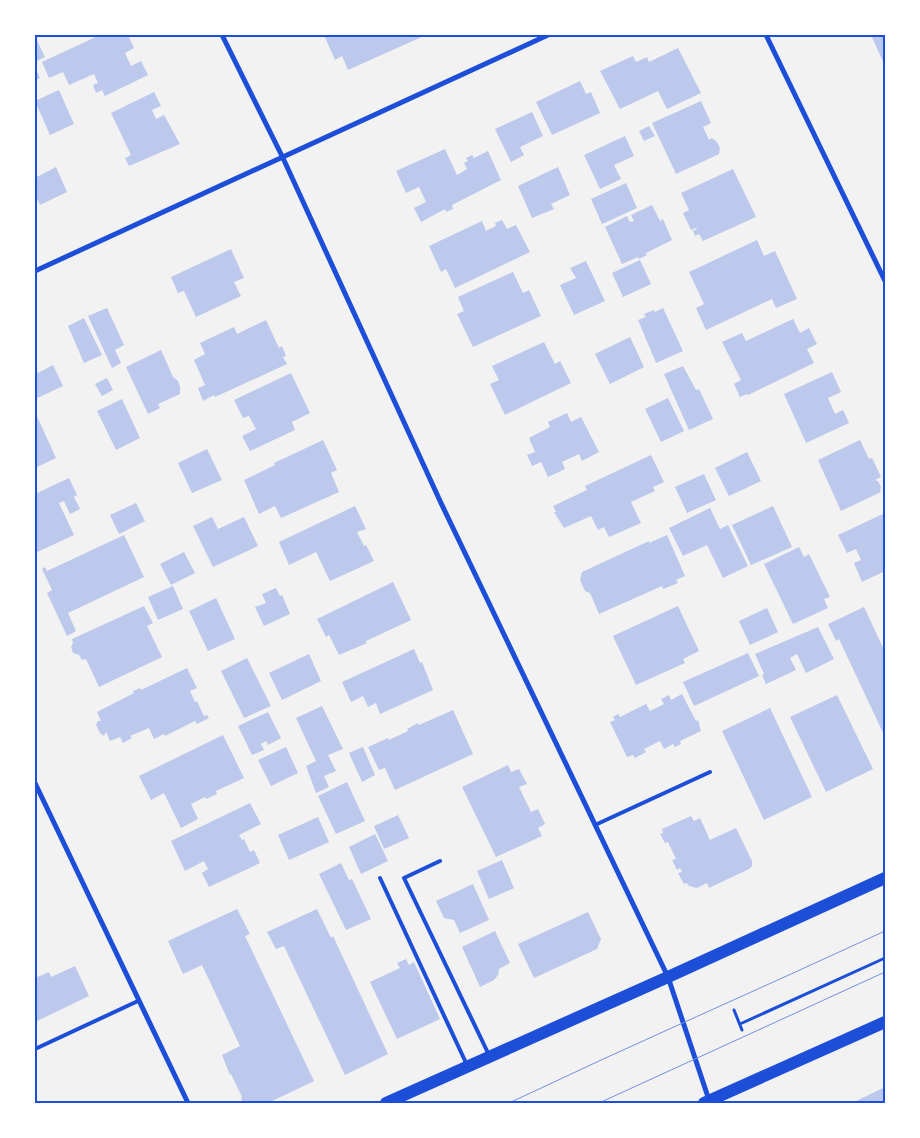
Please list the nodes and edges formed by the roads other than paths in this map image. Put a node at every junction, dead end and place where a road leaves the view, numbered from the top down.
1 (222, 35) edge
2 (548, 35) edge
3 (766, 35) edge
4 (282, 158) junction
5 (35, 271) edge
6 (885, 281) edge
7 (710, 772) dead end
8 (35, 783) edge
9 (595, 824) junction
10 (440, 861) dead end
11 (380, 878) dead end
12 (885, 878) edge
13 (668, 977) junction
14 (138, 1001) junction
15 (885, 1022) edge
16 (35, 1049) edge
17 (490, 1057) junction
18 (468, 1067) junction
19 (708, 1102) edge
20 (188, 1103) edge
21 (386, 1103) edge

1 - 4 street
2 - 4 street
3 - 6 street
4 - 5 street
4 - 9 street
7 - 9 lane
8 - 14 street
9 - 13 street
10 - 17 lane
11 - 18 lane
12 - 13 main road
13 - 17 main road
13 - 19 street
14 - 16 lane
14 - 20 street
15 - 19 main road
17 - 18 main road
18 - 21 main road

